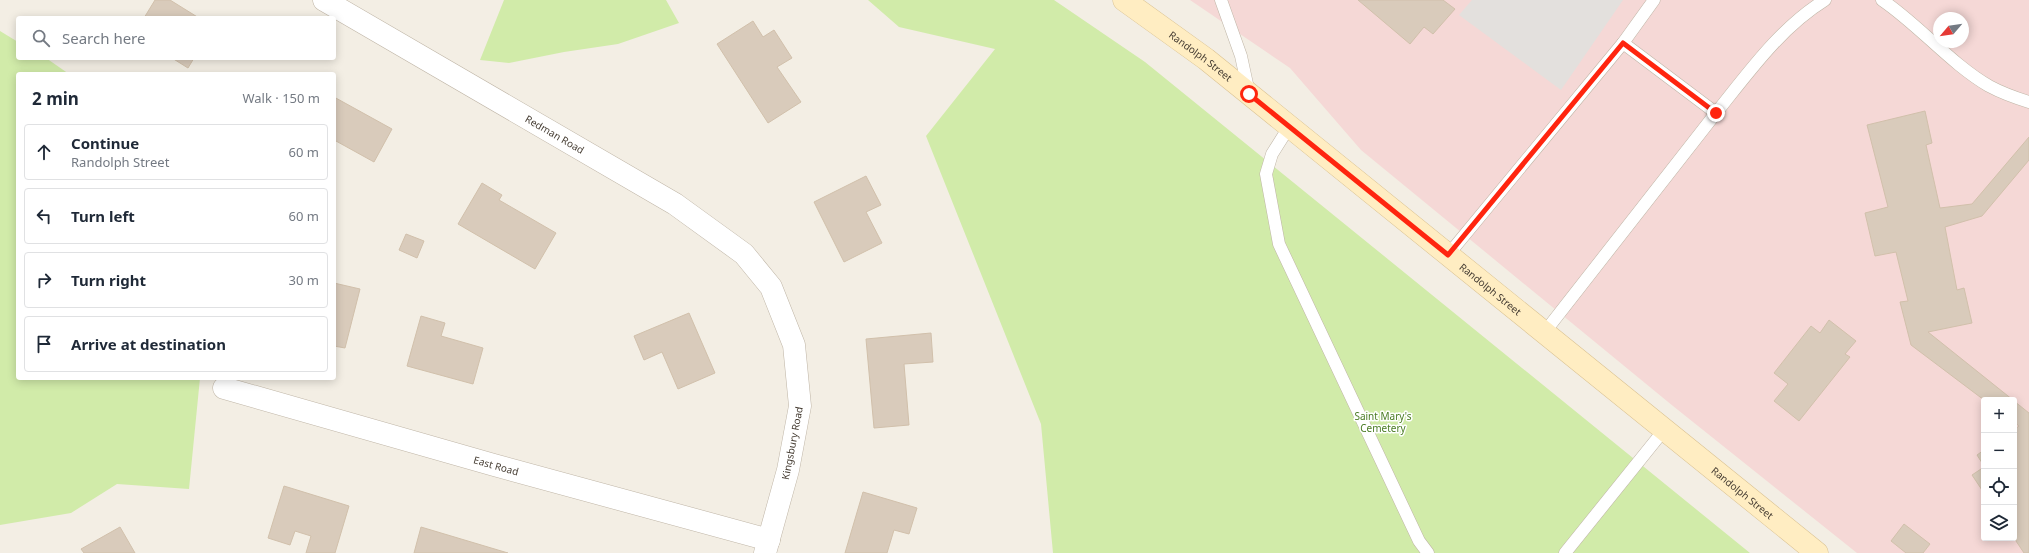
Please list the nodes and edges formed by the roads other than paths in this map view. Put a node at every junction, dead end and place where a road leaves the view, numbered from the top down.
1 (324, 0) edge
2 (1124, 0) edge
3 (1221, 0) edge
4 (1654, 0) edge
5 (1825, 0) edge
6 (1882, 0) edge
7 (1623, 43) junction
8 (1249, 94) junction
9 (2029, 102) edge
10 (1716, 113) junction
11 (1289, 127) junction
12 (1448, 255) junction
13 (771, 287) joint
14 (1544, 333) junction
15 (224, 388) dead end
16 (1664, 430) junction
17 (767, 546) edge
18 (1428, 553) edge
19 (1565, 553) edge
20 (1817, 553) edge

1 - 13 street, Redman Road
2 - 8 main road, Randolph Street
3 - 8 lane
4 - 7 lane
5 - 10 lane
6 - 9 lane
7 - 10 lane
7 - 12 lane
8 - 11 main road, Randolph Street
10 - 14 lane
11 - 12 main road, Randolph Street
11 - 18 lane
12 - 14 main road, Randolph Street
13 - 17 street, Kingsbury Road
14 - 16 main road, Randolph Street
15 - 17 street, East Road
16 - 19 lane
16 - 20 main road, Randolph Street

